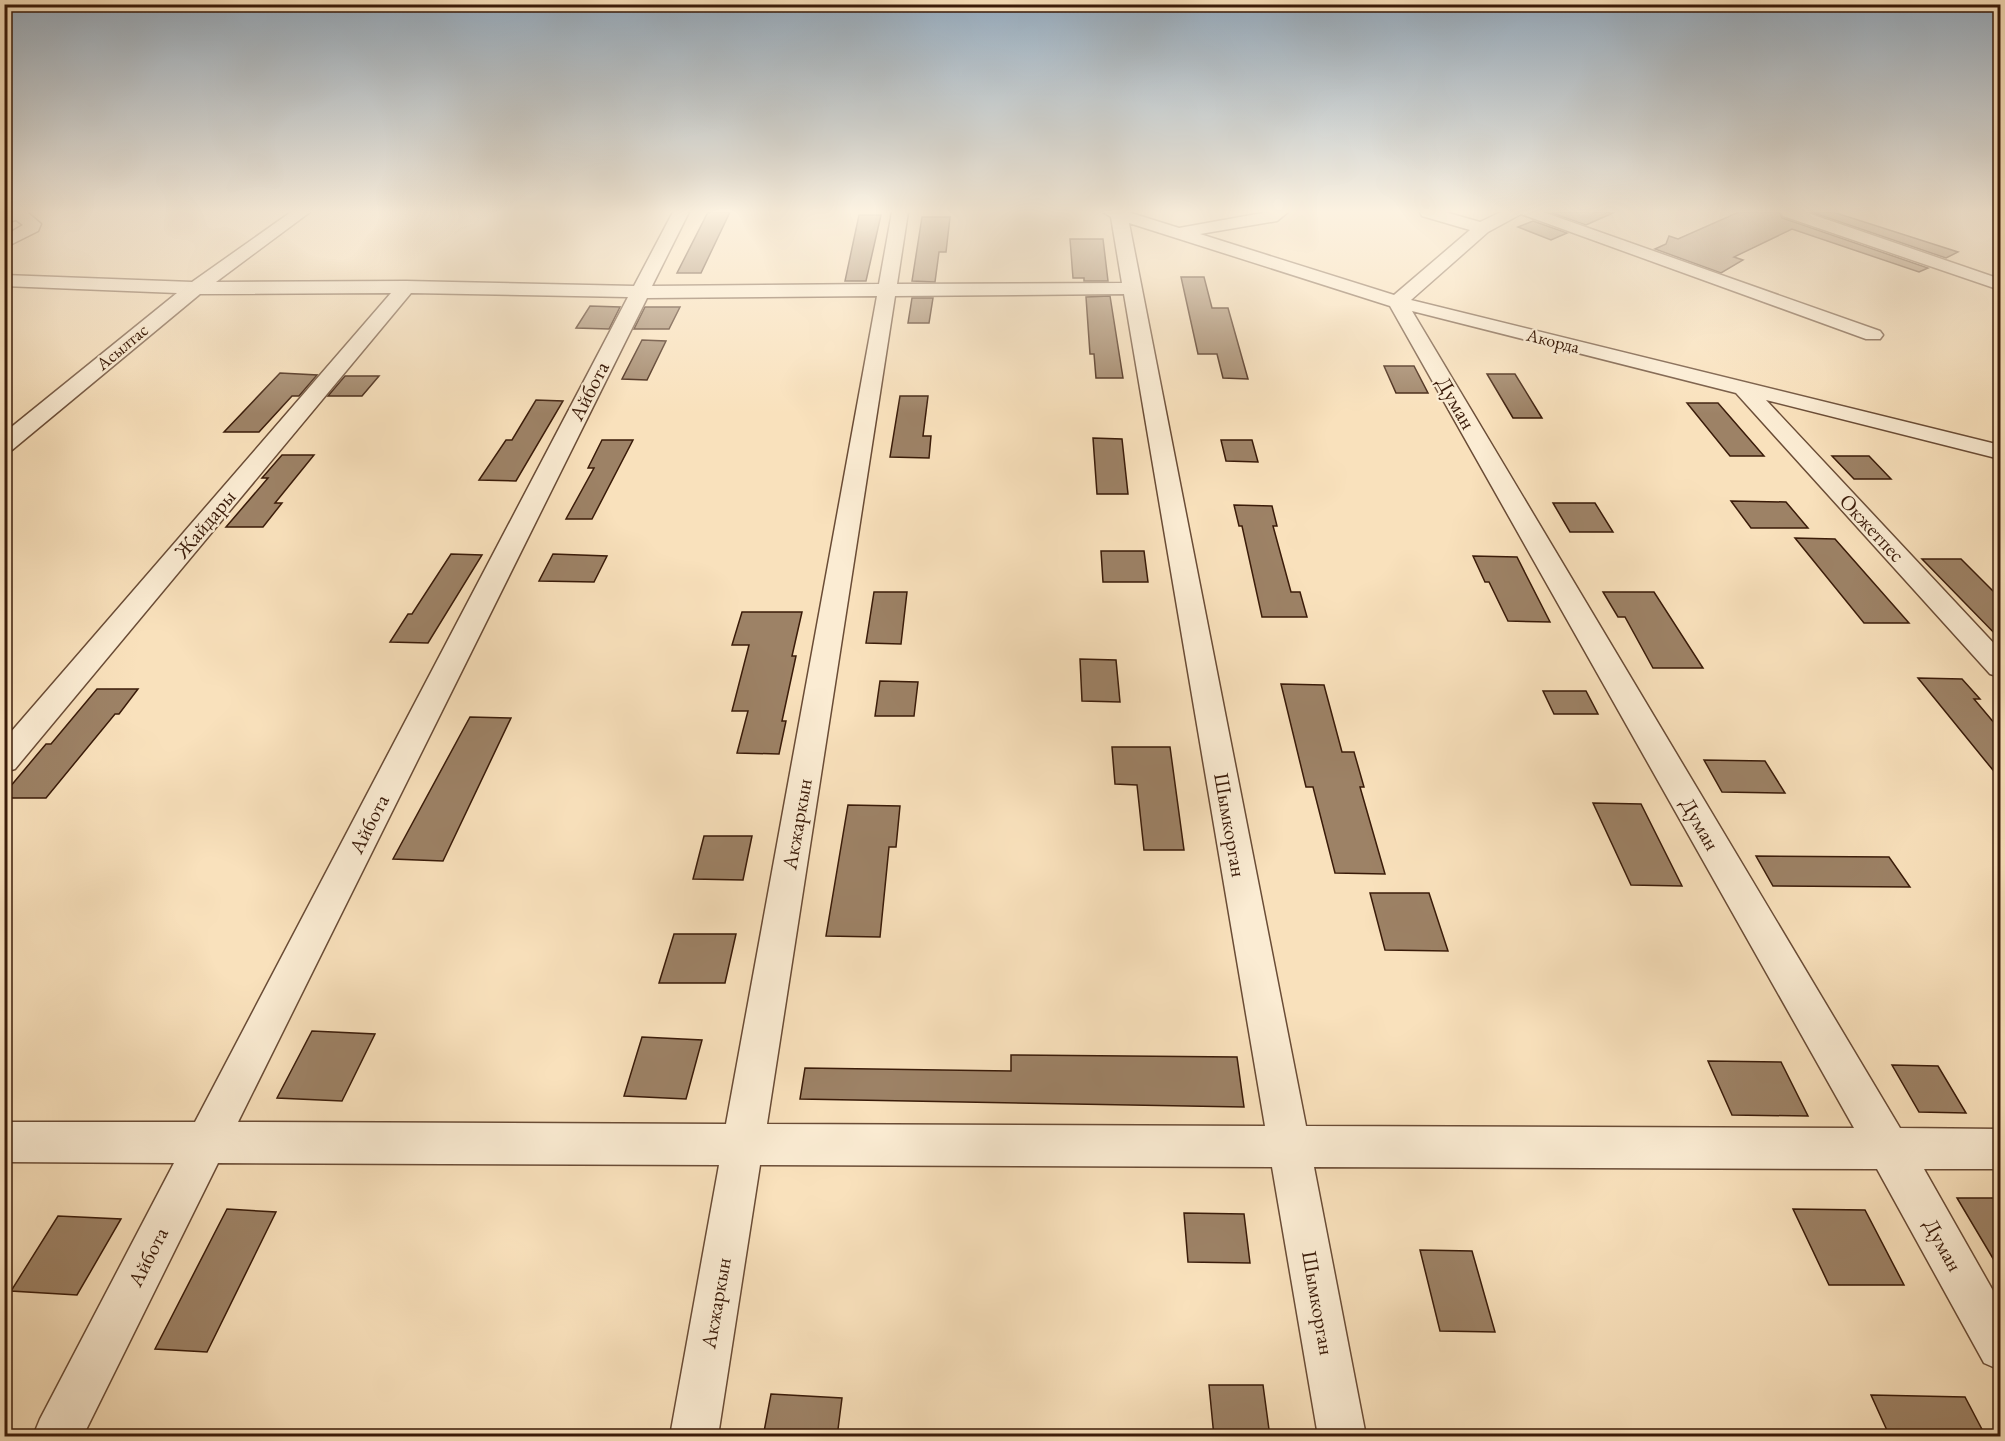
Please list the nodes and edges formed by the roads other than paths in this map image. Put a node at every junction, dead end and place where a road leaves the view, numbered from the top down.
1 (207, 279) edge
2 (647, 279) edge
3 (889, 279) edge
4 (1131, 279) edge
5 (1325, 279) edge
6 (1423, 279) edge
7 (1717, 279) edge
8 (1984, 279) edge
9 (4, 280) edge
10 (2001, 285) edge
11 (406, 287) junction
12 (195, 288) junction
13 (1132, 288) junction
14 (887, 290) junction
15 (640, 292) junction
16 (1397, 302) junction
17 (1873, 335) dead end
18 (1743, 388) junction
19 (4, 445) edge
20 (2001, 452) edge
21 (2001, 667) edge
22 (4, 761) edge
23 (4, 1142) edge
24 (207, 1143) junction
25 (743, 1144) junction
26 (1289, 1147) junction
27 (1889, 1149) junction
28 (2001, 1149) edge
29 (2001, 1347) edge
30 (57, 1437) edge
31 (694, 1437) edge
32 (1342, 1437) edge

1 - 12 street, Асылтас
2 - 15 street, Айбота
3 - 14 street, Акжаркын
4 - 13 street, Шымкорган
5 - 16 street, Акорда
6 - 16 street
7 - 17 street
8 - 10 street
9 - 12 street
11 - 12 street
11 - 15 street
11 - 22 street, Жайдары
12 - 19 street, Асылтас
13 - 14 street
13 - 26 street, Шымкорган
14 - 15 street
14 - 25 street, Акжаркын
15 - 24 street, Айбота
16 - 18 street, Акорда
16 - 27 street, Думан
18 - 20 street, Акорда
18 - 21 street, Окжетпес
23 - 24 street
24 - 25 street
24 - 30 street, Айбота
25 - 26 street
25 - 31 street, Акжаркын
26 - 27 street
26 - 32 street, Шымкорган
27 - 28 street
27 - 29 street, Думан

